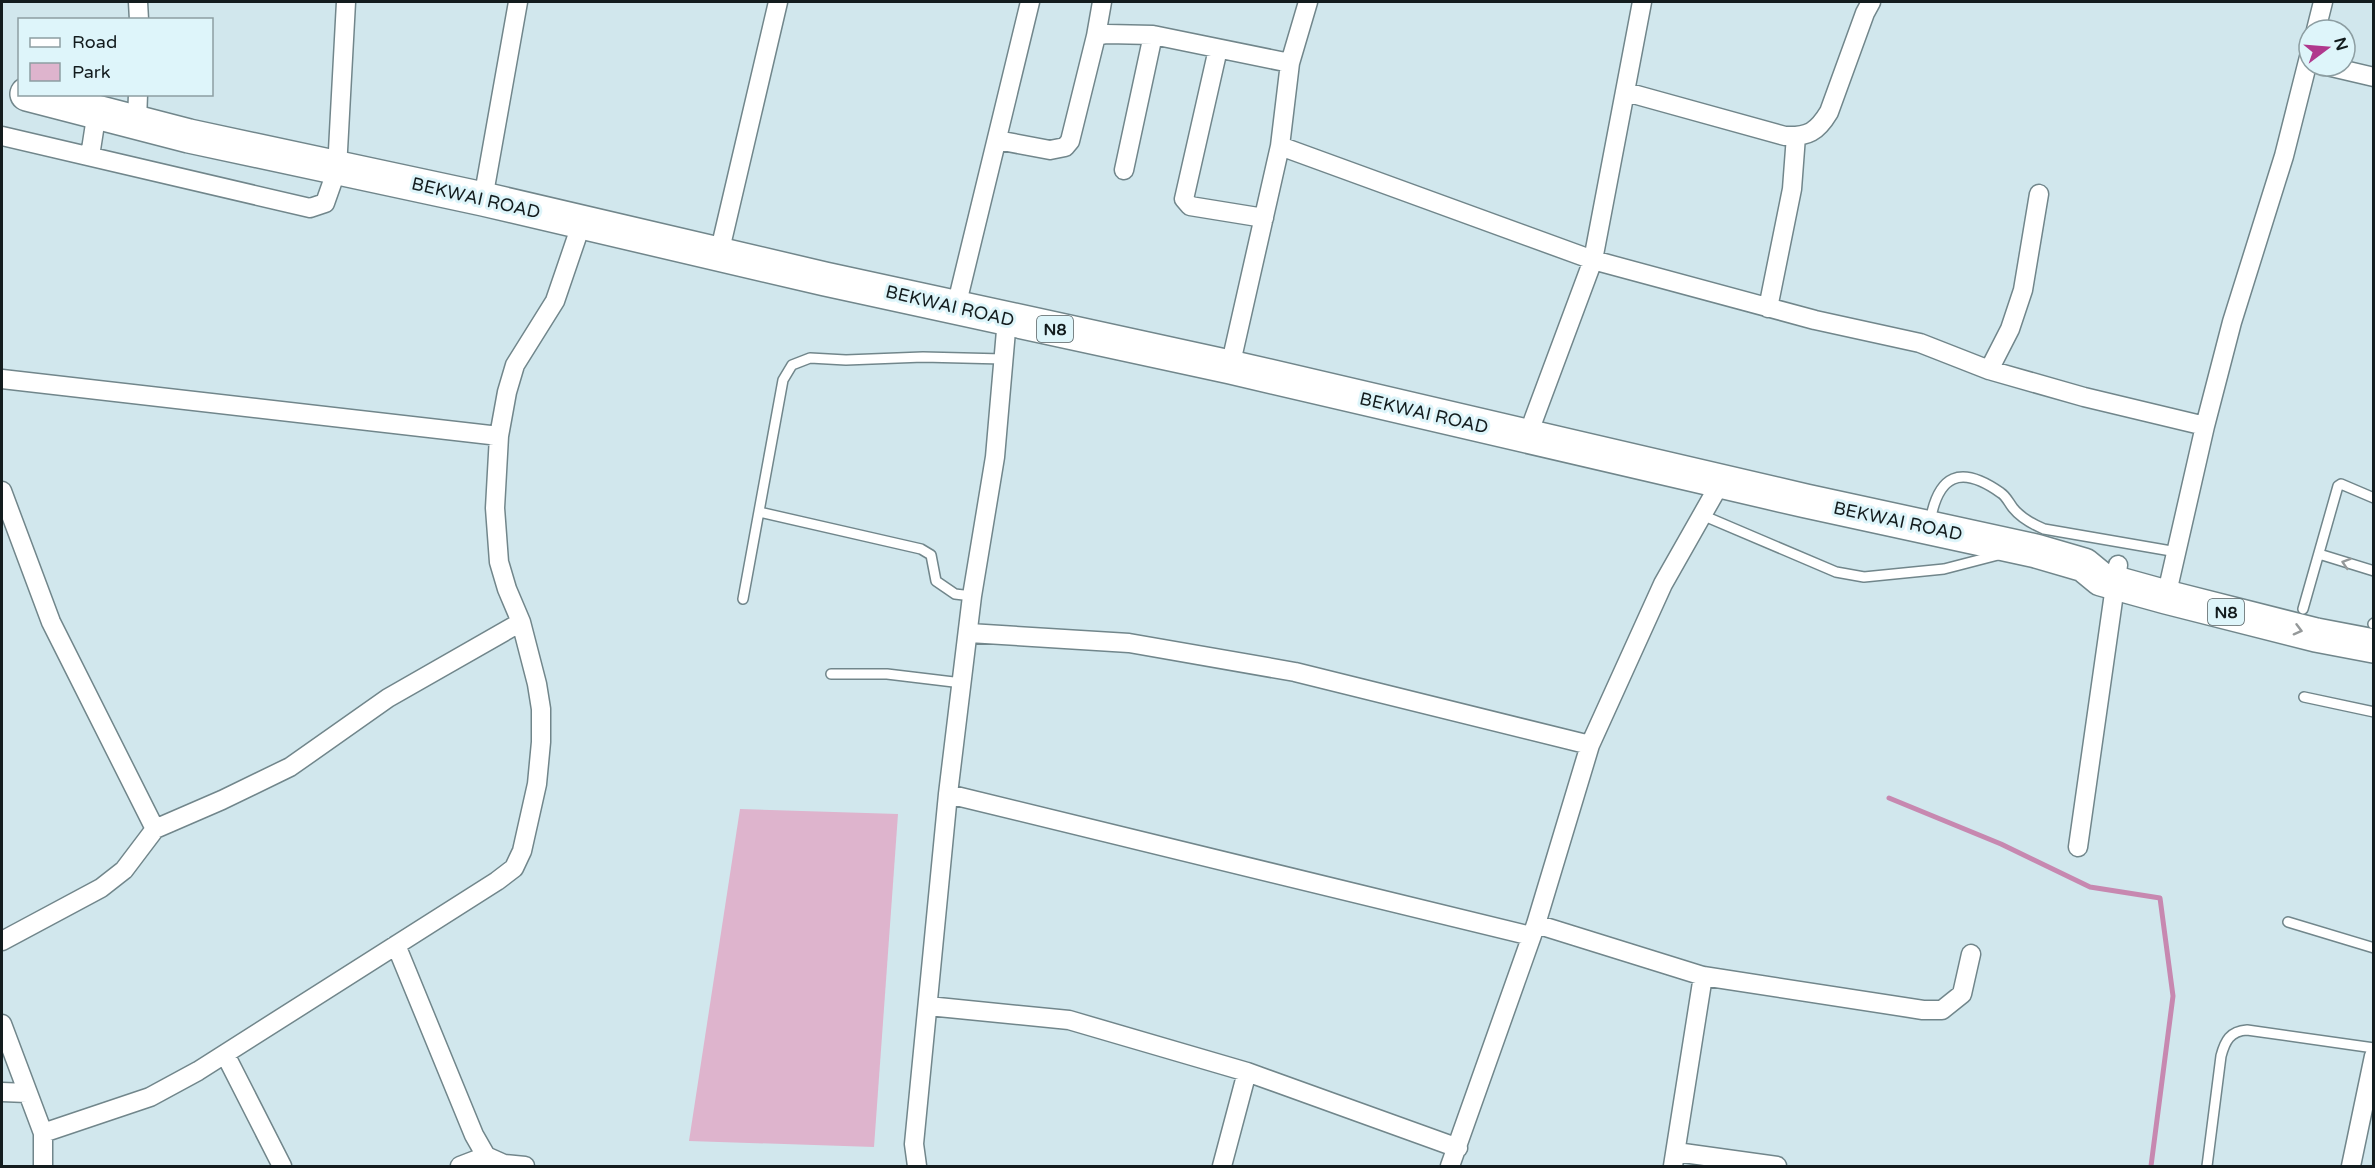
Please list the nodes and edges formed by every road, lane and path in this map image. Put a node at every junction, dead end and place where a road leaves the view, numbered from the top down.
1 (138, 2) edge
2 (346, 2) edge
3 (518, 2) edge
4 (776, 2) edge
5 (1029, 2) edge
6 (1102, 2) edge
7 (1308, 2) edge
8 (1642, 2) edge
9 (1871, 2) edge
10 (2323, 2) edge
11 (139, 18) edge
12 (2319, 18) edge
13 (1153, 35) junction
14 (1096, 36) junction
15 (1218, 49) junction
16 (1290, 63) junction
17 (2357, 73) edge
18 (2373, 77) edge
19 (2304, 78) edge
20 (2, 88) edge
21 (18, 92) edge
22 (1626, 92) junction
23 (35, 96) edge
24 (138, 108) edge
25 (97, 111) junction
26 (2, 136) edge
27 (1796, 136) junction
28 (997, 140) junction
29 (1280, 146) junction
30 (90, 156) junction
31 (337, 169) junction
32 (1124, 170) dead end
33 (2039, 194) dead end
34 (483, 199) junction
35 (1264, 218) junction
36 (582, 222) junction
37 (719, 254) junction
38 (1593, 260) junction
39 (956, 307) junction
40 (1768, 308) junction
41 (1007, 319) junction
42 (1003, 359) junction
43 (1230, 367) junction
44 (1989, 370) junction
45 (2, 380) edge
46 (2205, 426) junction
47 (499, 436) junction
48 (1527, 437) junction
49 (1722, 480) junction
50 (2, 491) edge
51 (2373, 498) edge
52 (759, 512) junction
53 (1702, 515) junction
54 (1929, 528) junction
55 (2034, 543) junction
56 (2319, 554) junction
57 (2373, 572) edge
58 (2117, 574) junction
59 (2171, 576) junction
60 (972, 597) junction
61 (743, 599) dead end
62 (2303, 609) junction
63 (521, 622) junction
64 (2373, 623) edge
65 (969, 633) junction
66 (2373, 646) edge
67 (831, 674) dead end
68 (962, 683) junction
69 (2304, 697) dead end
70 (2373, 712) edge
71 (1590, 745) junction
72 (948, 794) junction
73 (155, 829) junction
74 (2078, 847) dead end
75 (2288, 922) dead end
76 (1533, 930) junction
77 (2, 941) edge
78 (396, 945) junction
79 (2373, 948) edge
80 (1971, 954) dead end
81 (1703, 976) junction
82 (928, 1006) junction
83 (2, 1024) edge
84 (2373, 1047) edge
85 (225, 1054) junction
86 (2373, 1056) edge
87 (1248, 1072) junction
88 (2, 1092) edge
89 (27, 1093) junction
90 (43, 1133) junction
91 (914, 1144) junction
92 (1458, 1148) junction
93 (486, 1156) junction
94 (1675, 1159) edge
95 (43, 1167) edge
96 (282, 1167) edge
97 (460, 1167) edge
98 (525, 1167) edge
99 (905, 1167) edge
100 (917, 1167) edge
101 (1222, 1167) edge
102 (1450, 1167) edge
103 (1777, 1167) edge
104 (2207, 1167) edge
105 (2351, 1167) edge

1 - 11 street
2 - 31 street
3 - 34 street
4 - 37 street
5 - 28 street
6 - 14 street
7 - 16 street
8 - 22 street
9 - 27 street
10 - 12 street
13 - 14 street
13 - 15 street
13 - 32 street
14 - 28 street
15 - 16 street
15 - 35 street
16 - 29 street
17 - 18 street
19 - 46 street
20 - 21 highway
22 - 27 street
22 - 38 street
23 - 25 highway, BEKWAI ROAD / N8
24 - 25 highway, BEKWAI ROAD / N8
24 - 31 highway, BEKWAI ROAD / N8
25 - 30 street
26 - 30 street
27 - 40 street
28 - 39 street
29 - 35 street
29 - 38 street
30 - 31 street
31 - 34 highway, BEKWAI ROAD / N8
33 - 44 street
34 - 36 highway, BEKWAI ROAD / N8
35 - 43 street
36 - 37 highway, BEKWAI ROAD / N8
36 - 47 street
37 - 39 highway, BEKWAI ROAD / N8
38 - 40 street
38 - 48 street
39 - 41 highway, BEKWAI ROAD / N8
40 - 44 street
41 - 42 street
41 - 43 highway, BEKWAI ROAD / N8
42 - 52 lane
42 - 60 street
43 - 48 highway, BEKWAI ROAD / N8
44 - 46 street
45 - 47 street
46 - 59 street
47 - 63 street
48 - 49 highway, BEKWAI ROAD / N8
49 - 53 street
49 - 54 highway, BEKWAI ROAD / N8
50 - 73 street
51 - 56 lane
52 - 60 lane
52 - 61 lane
53 - 55 lane
53 - 71 street
54 - 55 highway, BEKWAI ROAD / N8
54 - 55 lane
55 - 58 highway, BEKWAI ROAD / N8
55 - 59 lane
57 -> 56 lane
56 - 62 lane
58 - 59 highway, BEKWAI ROAD / N8
58 - 74 street
59 - 62 highway, BEKWAI ROAD / N8
59 -> 66 highway, BEKWAI ROAD / N8
60 - 65 street
62 - 64 highway, BEKWAI ROAD / N8
63 - 73 street
63 - 78 street
65 - 68 street
65 - 71 street
67 - 68 lane
68 - 72 street
69 - 70 lane
71 - 76 street
72 - 76 street
72 - 82 street
73 - 77 street
75 - 79 lane
76 - 81 street
76 - 92 street
78 - 85 street
78 - 93 street
80 - 81 street
81 - 94 street
82 - 87 street
82 - 91 street
83 - 89 street
84 - 104 lane
85 - 90 street
85 - 96 street
86 - 105 street
87 - 92 street
87 - 101 street
88 - 89 street
89 - 90 street
90 - 95 street
91 - 99 street
91 - 100 street
92 - 102 street
93 - 97 street
93 - 98 street
94 - 103 street

